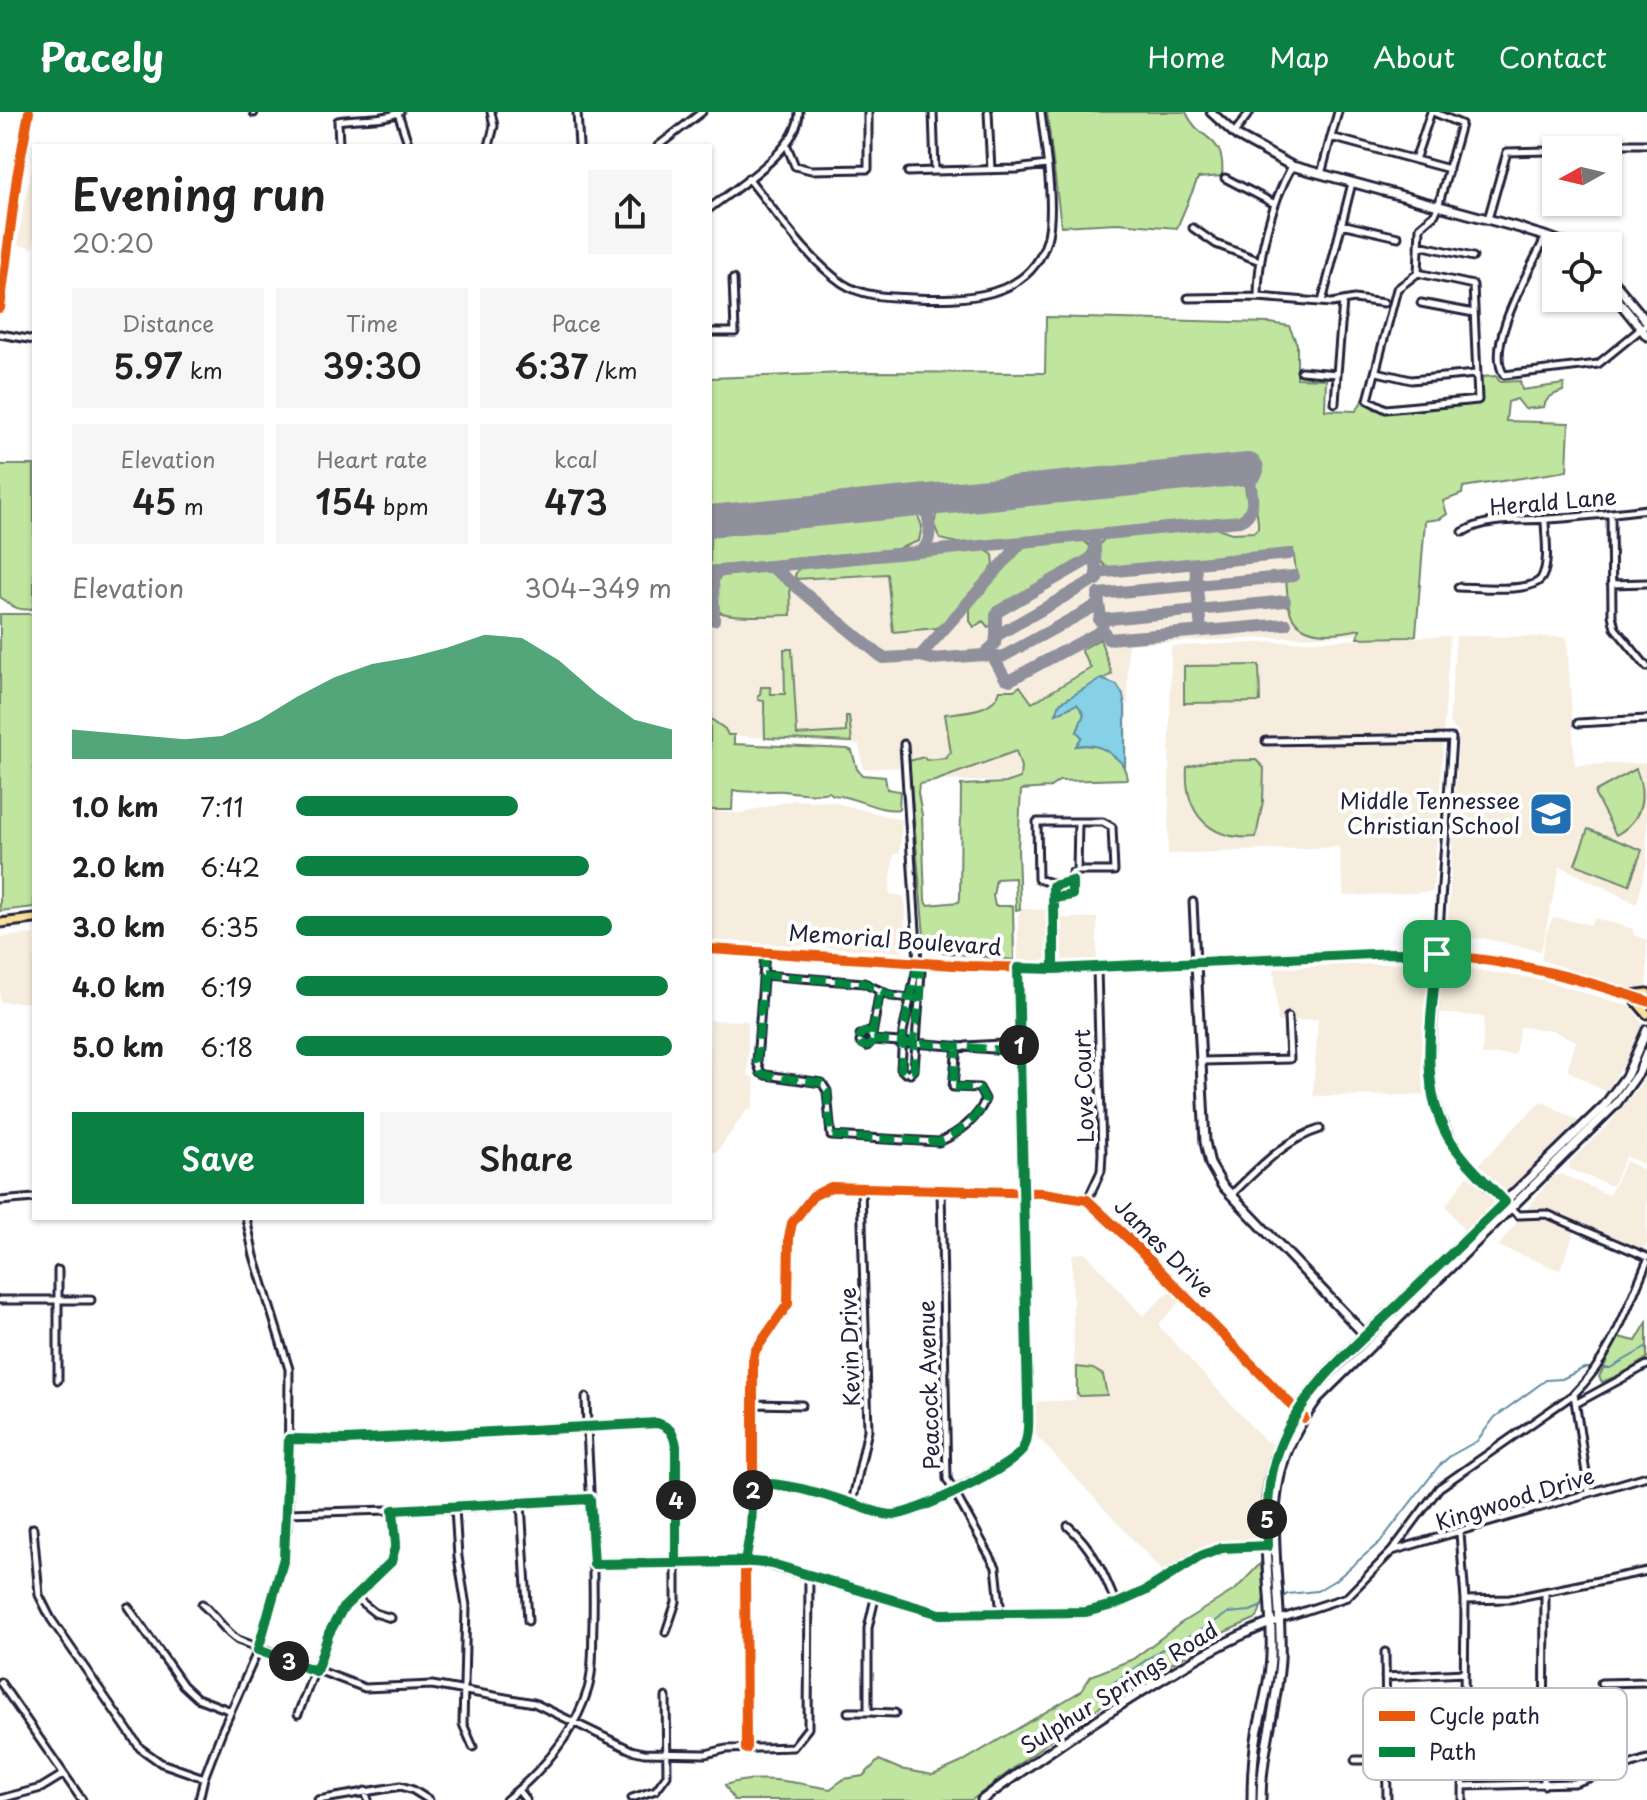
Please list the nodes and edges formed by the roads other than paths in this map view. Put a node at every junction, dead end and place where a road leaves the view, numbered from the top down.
1 (29, 112) edge
2 (491, 112) edge
3 (577, 112) edge
4 (702, 112) edge
5 (799, 112) edge
6 (868, 112) edge
7 (933, 112) edge
8 (988, 112) edge
9 (1041, 112) edge
10 (1211, 112) edge
11 (1250, 112) edge
12 (1338, 112) edge
13 (1432, 112) edge
14 (399, 113) edge
15 (1234, 133) junction
16 (1331, 137) junction
17 (339, 144) edge
18 (408, 144) edge
19 (490, 144) edge
20 (579, 144) edge
21 (661, 144) edge
22 (1622, 144) edge
23 (1647, 144) edge
24 (787, 146) junction
25 (1542, 151) edge
26 (1415, 160) junction
27 (1046, 165) junction
28 (1292, 166) junction
29 (1449, 169) junction
30 (991, 170) junction
31 (935, 171) junction
32 (908, 172) dead end
33 (1321, 174) junction
34 (748, 178) junction
35 (1225, 178) dead end
36 (1352, 183) junction
37 (1275, 204) junction
38 (712, 206) edge
39 (1438, 207) junction
40 (1487, 220) junction
41 (1341, 224) junction
42 (1193, 228) dead end
43 (1398, 237) dead end
44 (1542, 237) edge
45 (1542, 244) edge
46 (1419, 245) junction
47 (1473, 257) dead end
48 (1260, 261) junction
49 (1418, 273) junction
50 (733, 279) dead end
51 (1622, 295) edge
52 (1258, 297) junction
53 (1188, 298) dead end
54 (1343, 301) junction
55 (1322, 302) junction
56 (1384, 303) dead end
57 (1421, 303) dead end
58 (1622, 303) edge
59 (0, 308) edge
60 (1474, 313) junction
61 (1646, 328) edge
62 (712, 332) edge
63 (0, 334) edge
64 (32, 340) edge
65 (1301, 371) dead end
66 (1377, 372) junction
67 (1337, 374) junction
68 (1475, 374) junction
69 (1335, 403) dead end
70 (1647, 509) edge
71 (1611, 513) junction
72 (1545, 519) junction
73 (1463, 532) dead end
74 (1647, 583) edge
75 (1611, 584) junction
76 (1458, 587) dead end
77 (1647, 667) edge
78 (1647, 719) edge
79 (1578, 723) dead end
80 (1266, 741) dead end
81 (904, 744) dead end
82 (1078, 822) junction
83 (1077, 871) junction
84 (1072, 881) junction
85 (1053, 886) junction
86 (1054, 898) junction
87 (1193, 902) dead end
88 (32, 919) edge
89 (0, 923) edge
90 (712, 949) edge
91 (765, 952) junction
92 (1437, 954) junction
93 (918, 962) junction
94 (1196, 963) junction
95 (1018, 968) junction
96 (1097, 968) junction
97 (1054, 969) junction
98 (763, 975) junction
99 (880, 990) junction
100 (1647, 993) edge
101 (1630, 996) junction
102 (916, 999) junction
103 (1647, 1001) edge
104 (1647, 1014) edge
105 (1288, 1017) dead end
106 (1647, 1030) edge
107 (873, 1038) junction
108 (903, 1042) junction
109 (914, 1043) junction
110 (1019, 1043) junction
111 (957, 1046) junction
112 (1019, 1051) junction
113 (1647, 1052) edge
114 (1202, 1061) junction
115 (1320, 1129) dead end
116 (861, 1188) junction
117 (941, 1190) junction
118 (1021, 1193) junction
119 (1231, 1195) junction
120 (32, 1198) edge
121 (1087, 1200) junction
122 (0, 1201) edge
123 (1508, 1205) junction
124 (246, 1220) edge
125 (1647, 1259) edge
126 (58, 1270) dead end
127 (0, 1300) edge
128 (91, 1300) dead end
129 (58, 1301) junction
130 (1398, 1305) junction
131 (1405, 1312) junction
132 (1369, 1339) junction
133 (1647, 1365) edge
134 (58, 1380) dead end
135 (1574, 1394) junction
136 (586, 1397) dead end
137 (1577, 1403) junction
138 (753, 1404) junction
139 (802, 1405) dead end
140 (1296, 1412) junction
141 (1304, 1418) junction
142 (587, 1427) junction
143 (289, 1439) junction
144 (1647, 1476) edge
145 (753, 1483) junction
146 (954, 1491) junction
147 (1589, 1493) junction
148 (590, 1499) junction
149 (521, 1503) junction
150 (852, 1503) junction
151 (455, 1508) junction
152 (393, 1510) junction
153 (288, 1513) junction
154 (1068, 1526) dead end
155 (33, 1528) dead end
156 (1460, 1533) junction
157 (1272, 1546) junction
158 (1392, 1551) junction
159 (745, 1562) junction
160 (676, 1563) junction
161 (594, 1564) junction
162 (1647, 1571) edge
163 (809, 1575) junction
164 (1545, 1592) junction
165 (876, 1594) junction
166 (355, 1597) junction
167 (1465, 1600) junction
168 (202, 1604) dead end
169 (1116, 1604) junction
170 (128, 1607) dead end
171 (1001, 1614) junction
172 (391, 1618) dead end
173 (528, 1621) dead end
174 (1275, 1621) junction
175 (666, 1632) dead end
176 (258, 1650) junction
177 (1385, 1652) dead end
178 (316, 1671) junction
179 (1464, 1673) junction
180 (1385, 1677) junction
181 (0, 1682) edge
182 (1647, 1682) edge
183 (1601, 1683) dead end
184 (1385, 1688) edge
185 (1464, 1688) edge
186 (1545, 1688) edge
187 (464, 1690) junction
188 (666, 1697) dead end
189 (231, 1711) junction
190 (848, 1712) dead end
191 (868, 1712) junction
192 (895, 1713) dead end
193 (298, 1714) dead end
194 (574, 1722) junction
195 (473, 1747) dead end
196 (746, 1749) junction
197 (667, 1754) junction
198 (1647, 1759) edge
199 (1355, 1760) dead end
200 (1363, 1760) edge
201 (1627, 1766) edge
202 (64, 1774) junction
203 (204, 1778) junction
204 (1463, 1780) edge
205 (1544, 1780) edge
206 (1587, 1780) edge
207 (1544, 1785) junction
208 (1463, 1786) junction
209 (518, 1790) junction
210 (365, 1791) junction
211 (632, 1798) dead end
212 (0, 1799) edge
213 (82, 1800) edge
214 (199, 1800) edge
215 (318, 1800) edge
216 (368, 1800) edge
217 (429, 1800) edge
218 (506, 1800) edge
219 (526, 1800) edge
220 (982, 1800) edge
221 (1252, 1800) edge
222 (1261, 1800) edge
223 (1463, 1800) edge

1 - 59 main road
2 - 19 street
3 - 20 street
4 - 21 street
5 - 24 street
6 - 24 street
7 - 31 street
8 - 30 street
9 - 27 street
10 - 15 main road
11 - 15 street
12 - 16 street
13 - 26 street
13 - 29 street
14 - 17 street
14 - 18 street
15 - 28 main road
16 - 26 street
16 - 33 street
22 - 23 street
24 - 34 street
25 - 40 street
26 - 29 street
27 - 30 street
27 - 34 street
28 - 33 main road
28 - 37 street
29 - 39 street
30 - 31 street
31 - 32 street
33 - 36 main road
34 - 38 street
35 - 37 street
36 - 39 main road
36 - 41 street
37 - 48 street
39 - 40 main road
39 - 46 street
40 - 44 main road
41 - 43 street
41 - 55 street
42 - 48 street
45 - 61 street
46 - 47 street
46 - 49 street
48 - 52 street
49 - 60 street
49 - 66 street
50 - 62 street
51 - 61 main road
52 - 53 street
52 - 55 street
54 - 55 street
54 - 56 street
54 - 67 street
57 - 60 street
58 - 61 main road
60 - 68 street
63 - 64 street
65 - 67 street
66 - 68 street
66 - 68 street
67 - 69 street
70 - 71 street, Herald Lane
71 - 72 street, Herald Lane
71 - 75 street
72 - 73 street, Herald Lane
72 - 76 street
74 - 75 street
75 - 77 street
78 - 79 street
80 - 92 street
81 - 93 street
82 - 83 street
82 - 83 street
82 - 85 street
83 - 84 street
84 - 85 street
84 - 86 street
85 - 86 street
86 - 97 street
87 - 94 street
88 - 89 main road
90 - 91 main road, Memorial Boulevard
91 - 93 main road, Memorial Boulevard
91 - 98 street
92 - 94 main road, Memorial Boulevard
92 - 101 main road, Memorial Boulevard
92 - 123 street
93 - 95 main road, Memorial Boulevard
93 - 102 street
94 - 96 main road, Memorial Boulevard
94 - 114 main road
95 - 97 main road, Memorial Boulevard
95 - 110 street
96 - 97 main road, Memorial Boulevard
96 - 121 street, Love Court
98 - 99 street
98 - 111 street
99 - 102 street
99 - 107 street
100 - 101 main road
101 - 103 main road, Memorial Boulevard
101 - 104 main road
102 - 108 street
102 - 109 street
105 - 114 street
106 - 123 main road
107 - 107 street
107 - 108 street
108 - 109 street
108 - 109 street
109 - 111 street
110 - 111 street
110 - 112 street
111 - 112 street
112 - 118 street
113 - 123 main road
114 - 119 main road
115 - 119 street
116 - 117 street, James Drive
116 - 138 street, James Drive
116 - 150 street, Kevin Drive
117 - 118 street, James Drive
117 - 146 street, Peacock Avenue
118 - 121 street, James Drive
118 - 146 street
119 - 132 main road
120 - 122 street
121 - 140 street, James Drive
123 - 125 street
123 - 130 main road
123 - 131 main road
124 - 143 street
125 - 135 street, Sulphur Springs Road
126 - 129 street
127 - 129 street
128 - 129 street
129 - 134 street
130 - 131 main road
130 - 132 main road
131 - 132 main road
132 - 140 main road
132 - 141 main road
133 - 137 street
135 - 137 street
135 - 158 street, Sulphur Springs Road
136 - 142 street
137 - 147 street
138 - 139 street
138 - 145 street, James Drive
140 - 141 street, James Drive
140 - 157 main road
141 - 157 main road
142 - 143 street
142 - 148 street
142 - 160 street
143 - 153 street
144 - 147 street, Kingwood Drive
145 - 150 street
145 - 159 street, James Drive
146 - 150 street
146 - 171 street, Peacock Avenue
147 - 156 street, Kingwood Drive
148 - 149 street
148 - 161 street
149 - 151 street
149 - 173 street
151 - 152 street
151 - 187 street
152 - 153 street
152 - 166 street
153 - 176 street
154 - 169 street
155 - 203 street
156 - 158 street, Kingwood Drive
156 - 167 street
157 - 169 street
157 - 174 main road
158 - 174 street, Sulphur Springs Road
159 - 160 street
159 - 163 street
159 - 196 street, James Drive
160 - 161 street
160 - 175 street
161 - 194 street
162 - 164 street
163 - 165 street
163 - 196 street
164 - 167 street
164 - 186 street
165 - 171 street
165 - 191 street
166 - 172 street
166 - 178 street
167 - 179 street
168 - 176 street
169 - 171 street
170 - 189 street
174 - 220 main road, Sulphur Springs Road
174 - 221 main road
174 - 222 main road
176 - 178 street
176 - 189 street
177 - 180 street
178 - 187 street
178 - 193 street
179 - 180 street
179 - 185 street
180 - 184 street
181 - 202 street
182 - 183 street
187 - 194 street
187 - 195 street
188 - 197 street
189 - 203 street
190 - 191 street
191 - 192 street
194 - 197 street
194 - 209 street
196 - 197 street
197 - 211 street
198 - 201 street
199 - 200 street
202 - 212 street
202 - 213 street
203 - 214 street
204 - 208 street
205 - 207 street
206 - 207 street
207 - 208 street
208 - 223 street
209 - 218 street
209 - 219 street
210 - 215 street
210 - 216 street
210 - 217 street

